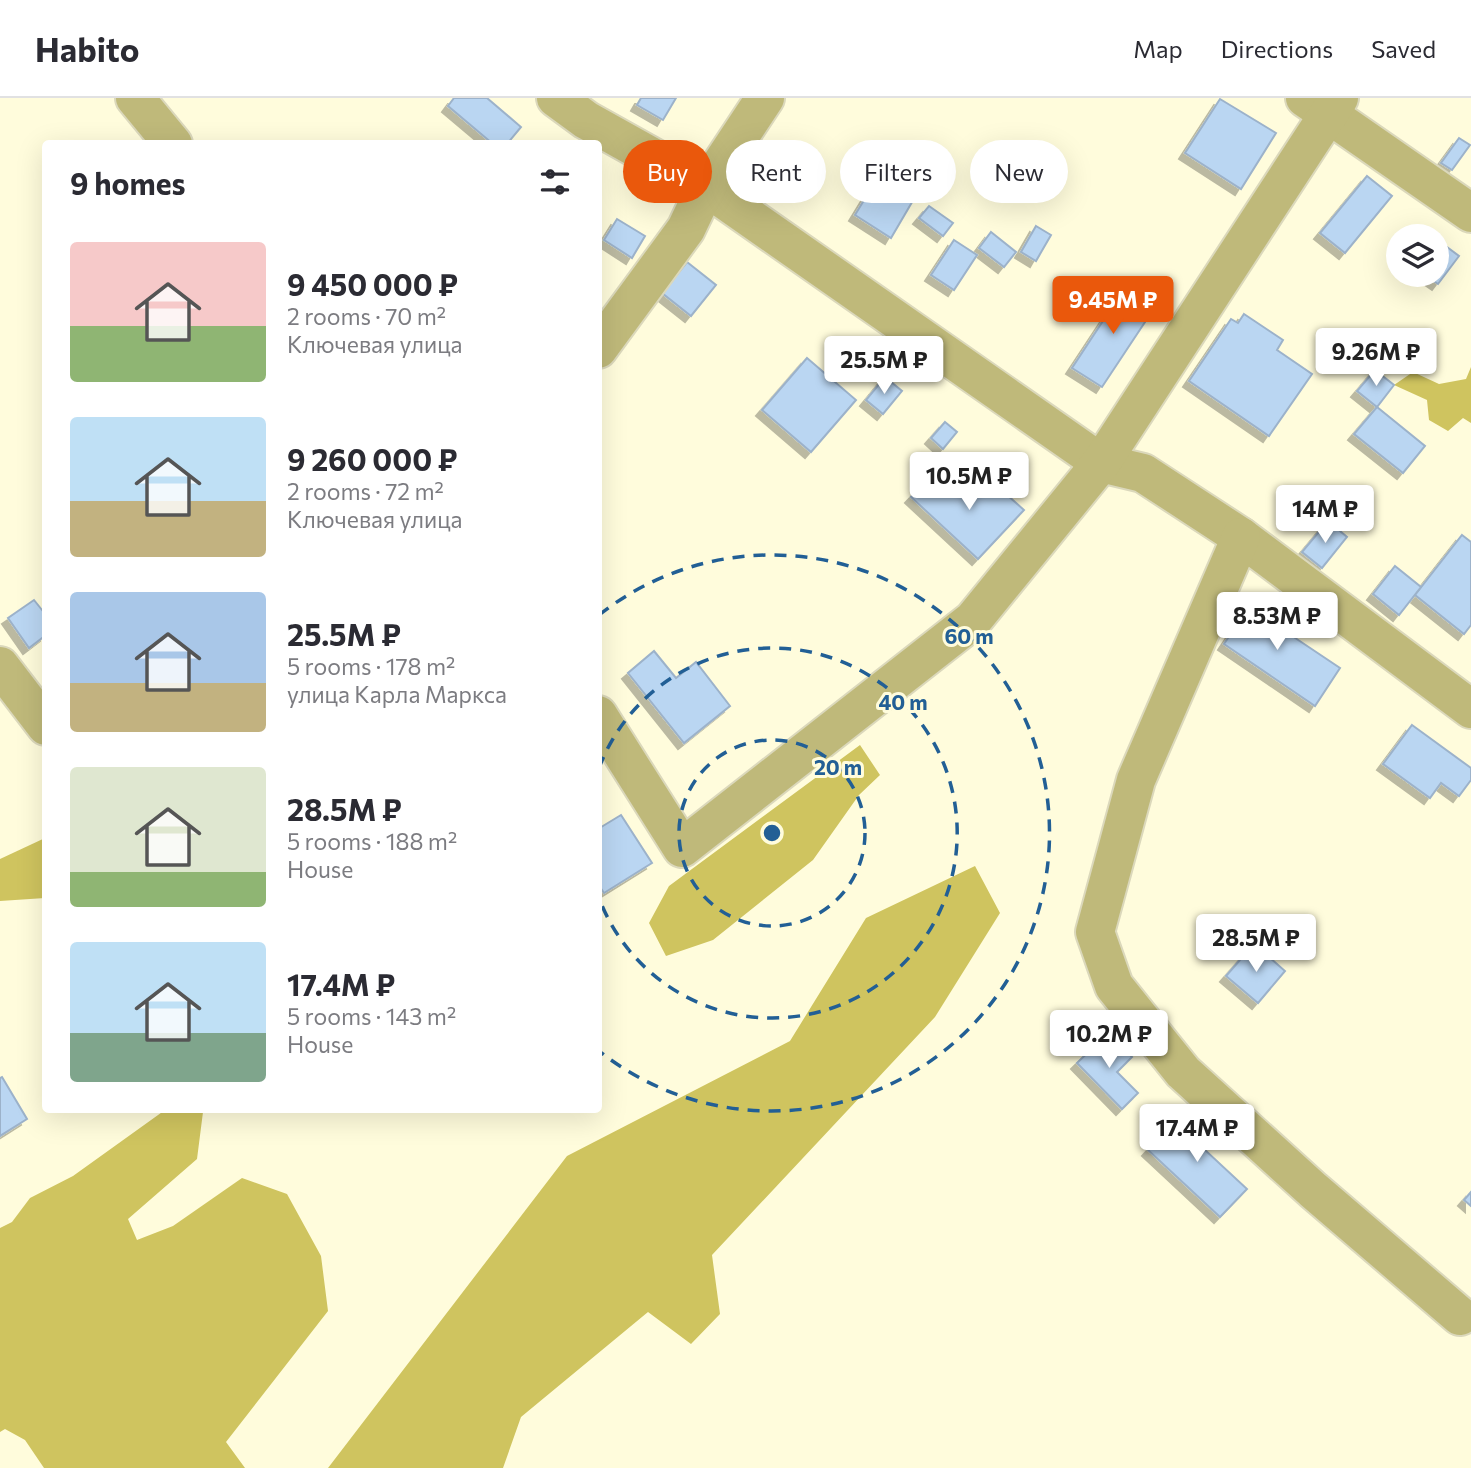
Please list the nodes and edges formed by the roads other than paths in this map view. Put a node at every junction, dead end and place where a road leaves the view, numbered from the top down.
1 (135, 98) edge
2 (556, 98) edge
3 (765, 98) edge
4 (1324, 103) edge
5 (170, 140) edge
6 (623, 141) edge
7 (712, 178) edge
8 (712, 191) edge
9 (698, 203) edge
10 (1471, 212) edge
11 (602, 344) edge
12 (1101, 463) junction
13 (1241, 537) junction
14 (0, 666) edge
15 (1471, 709) edge
16 (42, 721) edge
17 (602, 721) edge
18 (1460, 1316) dead end

1 - 5 street
2 - 6 street
3 - 7 street
4 - 10 street
4 - 12 street
8 - 12 street
9 - 11 street
12 - 13 street
12 - 17 street
13 - 15 street
13 - 18 street
14 - 16 street

